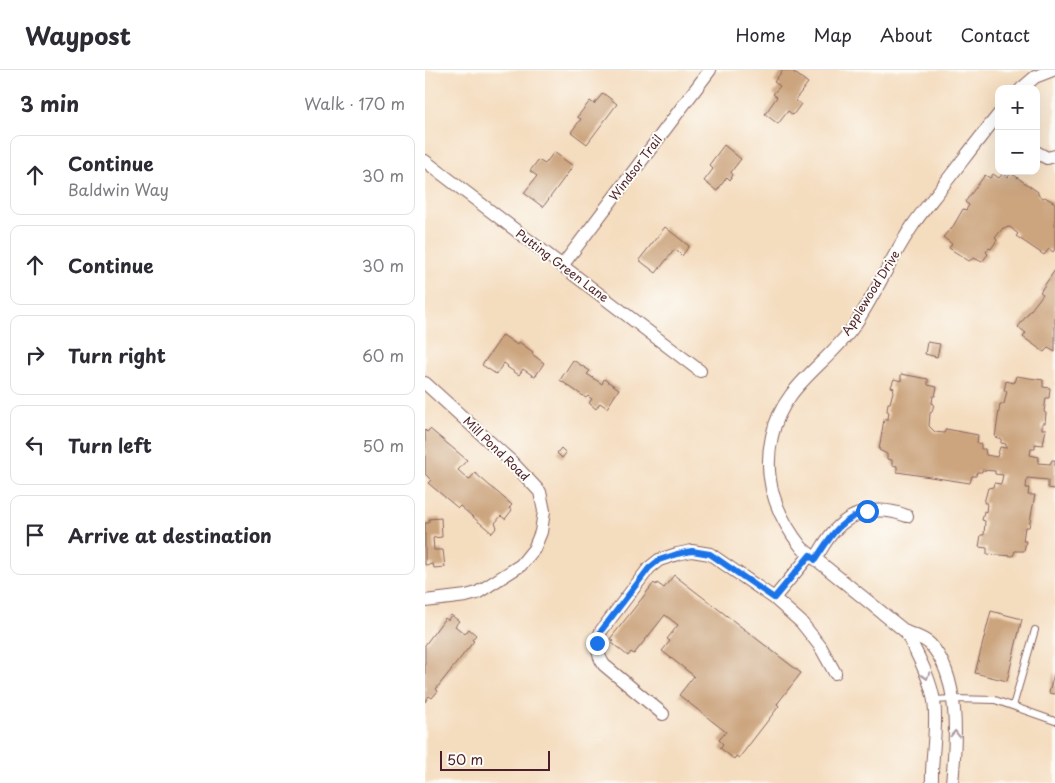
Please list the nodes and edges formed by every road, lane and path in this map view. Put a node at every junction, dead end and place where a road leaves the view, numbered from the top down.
1 (710, 70) edge
2 (1053, 70) edge
3 (1026, 85) edge
4 (995, 122) edge
5 (1040, 154) edge
6 (1055, 156) edge
7 (425, 161) edge
8 (562, 266) junction
9 (700, 371) dead end
10 (425, 383) edge
11 (907, 516) dead end
12 (812, 557) junction
13 (774, 598) junction
14 (425, 601) edge
15 (1035, 630) dead end
16 (906, 632) junction
17 (835, 673) dead end
18 (953, 699) junction
19 (934, 700) junction
20 (1013, 706) junction
21 (663, 714) dead end
22 (1055, 720) edge
23 (931, 783) edge
24 (952, 783) edge

1 - 8 street, Windsor Trail
2 - 3 street
4 - 12 street, Applewood Drive
5 - 6 street
7 - 8 street, Putting Green Lane
8 - 9 street, Putting Green Lane
10 - 14 street, Mill Pond Road
11 - 12 street
12 - 13 street
12 - 16 street, Applewood Drive
13 - 17 street
13 - 21 street
15 - 20 lane
16 - 18 street, Applewood Drive
16 -> 19 street, Applewood Drive
18 - 19 lane
18 - 20 lane
24 -> 18 street, Applewood Drive
19 - 23 street, Applewood Drive
20 - 22 lane

